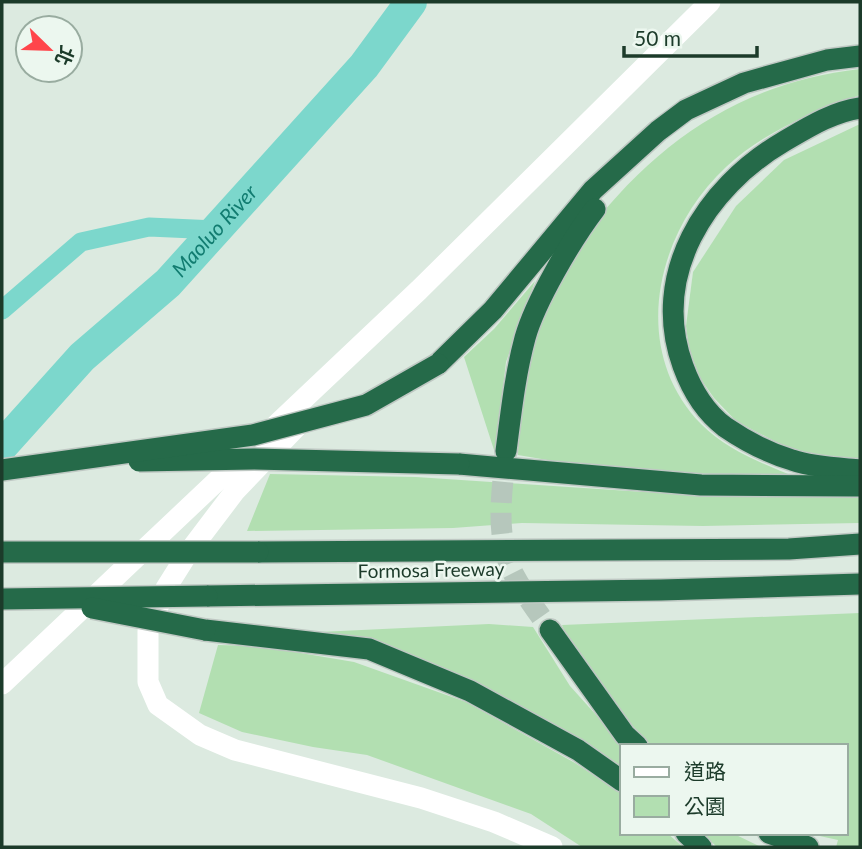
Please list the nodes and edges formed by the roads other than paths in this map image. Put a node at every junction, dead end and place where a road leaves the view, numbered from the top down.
1 (710, 2) edge
2 (860, 56) edge
3 (860, 108) edge
4 (658, 131) junction
5 (419, 290) junction
6 (506, 451) tunnel mouth
7 (60, 463) junction
8 (2, 470) edge
9 (860, 470) edge
10 (860, 486) edge
11 (860, 544) edge
12 (2, 552) edge
13 (860, 584) edge
14 (2, 599) edge
15 (52, 600) junction
16 (550, 630) tunnel mouth
17 (2, 684) edge
18 (635, 744) edge
19 (620, 780) edge
20 (688, 835) edge
21 (775, 835) edge
22 (552, 847) edge
23 (701, 847) edge
24 (808, 847) edge

1 - 5 street
2 - 4 highway
3 - 9 highway
4 - 6 highway
4 - 7 highway, bridge
5 - 17 street
5 - 22 street
7 - 8 highway, bridge
7 - 10 highway, bridge
11 - 12 highway, Formosa Freeway, bridge
13 - 15 highway, Formosa Freeway, bridge
14 - 15 highway, Formosa Freeway, bridge
15 - 19 highway, bridge
16 - 18 highway
20 - 23 highway
21 - 24 highway

